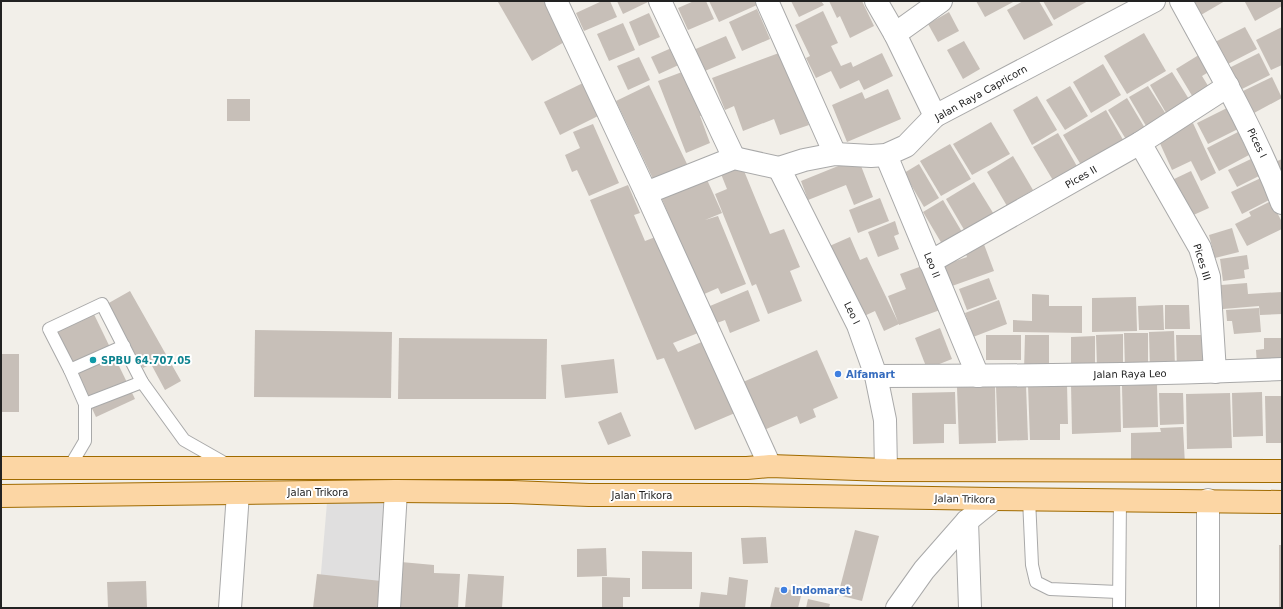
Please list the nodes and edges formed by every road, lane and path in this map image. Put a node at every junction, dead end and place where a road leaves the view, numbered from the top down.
1 (556, 1) edge
2 (660, 1) edge
3 (767, 1) edge
4 (876, 1) edge
5 (941, 1) edge
6 (1154, 1) edge
7 (1181, 1) edge
8 (895, 34) junction
9 (1228, 86) junction
10 (935, 116) junction
11 (1140, 143) junction
12 (836, 154) junction
13 (886, 155) junction
14 (734, 158) junction
15 (779, 168) junction
16 (646, 193) junction
17 (1282, 203) edge
18 (930, 262) junction
19 (124, 346) junction
20 (1282, 369) edge
21 (70, 370) junction
22 (1215, 372) junction
23 (876, 376) junction
24 (978, 376) junction
25 (142, 382) junction
26 (85, 404) junction
27 (770, 466) junction
28 (1, 468) edge
29 (69, 468) junction
30 (747, 468) junction
31 (234, 469) junction
32 (886, 470) junction
33 (1228, 471) junction
34 (1282, 471) edge
35 (396, 491) junction
36 (238, 493) junction
37 (746, 495) junction
38 (1, 496) edge
39 (994, 499) junction
40 (1029, 499) junction
41 (1120, 499) junction
42 (1217, 501) junction
43 (1282, 502) edge
44 (967, 521) junction
45 (1118, 592) junction
46 (230, 608) edge
47 (389, 608) edge
48 (897, 608) edge
49 (970, 608) edge
50 (1119, 608) edge
51 (1208, 608) edge

1 - 16 street
2 - 14 street
3 - 12 street
4 - 8 street
5 - 8 street
6 - 10 street, Jalan Raya Capricorn
7 - 9 street, Pices I
8 - 10 street
9 - 11 street, Pices II
9 - 17 street, Pices I
10 - 13 street, Jalan Raya Capricorn
11 - 18 street, Pices II
11 - 22 street, Pices III
12 - 13 street, Jalan Raya Capricorn
12 - 15 street, Jalan Raya Capricorn
13 - 18 street, Leo II
14 - 15 street
14 - 16 street
15 - 23 street, Leo I
16 - 27 street
18 - 24 street, Leo II
19 - 21 lane
19 - 21 lane
19 - 25 lane
20 - 22 street, Jalan Raya Leo
21 - 26 lane
22 - 24 street, Jalan Raya Leo
23 - 24 street, Jalan Raya Leo
23 - 32 street, Leo I
25 - 26 lane
25 - 31 lane
26 - 29 lane
27 - 30 main road
27 - 32 main road
28 - 29 main road
29 - 31 main road
30 - 31 main road
30 - 37 main road
32 - 33 main road
33 - 34 main road
33 - 42 main road
35 - 36 main road, Jalan Trikora
35 - 37 main road, Jalan Trikora
35 - 47 street
36 - 38 main road, Jalan Trikora
36 - 46 street
37 - 39 main road, Jalan Trikora
39 - 40 main road, Jalan Trikora
39 - 44 street
40 - 41 main road, Jalan Trikora
40 - 45 lane
41 - 42 main road, Jalan Trikora
41 - 45 lane
42 - 43 main road, Jalan Trikora
42 - 51 street
44 - 48 street
44 - 49 street
45 - 50 lane

